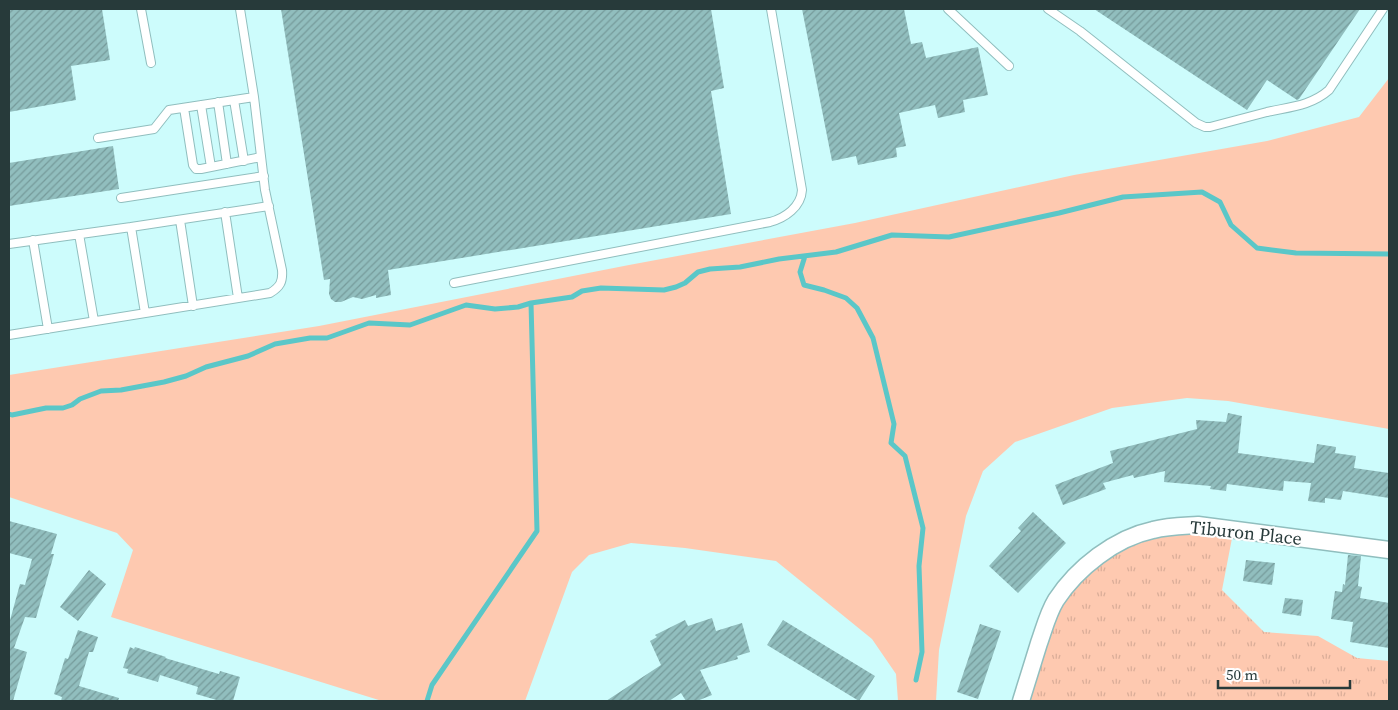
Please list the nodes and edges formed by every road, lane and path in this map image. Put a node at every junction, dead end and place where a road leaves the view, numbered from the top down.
1 (141, 9) edge
2 (240, 9) edge
3 (771, 9) edge
4 (948, 9) edge
5 (1048, 9) edge
6 (1383, 9) edge
7 (151, 63) dead end
8 (1009, 66) dead end
9 (254, 97) junction
10 (234, 100) junction
11 (218, 102) junction
12 (201, 105) junction
13 (184, 108) junction
14 (98, 138) dead end
15 (262, 157) junction
16 (244, 161) junction
17 (227, 164) junction
18 (211, 167) junction
19 (264, 176) junction
20 (120, 198) dead end
21 (269, 206) junction
22 (226, 212) junction
23 (180, 220) junction
24 (131, 227) junction
25 (79, 234) junction
26 (32, 240) junction
27 (9, 244) edge
28 (454, 283) dead end
29 (238, 298) junction
30 (193, 306) junction
31 (145, 314) junction
32 (94, 322) junction
33 (48, 329) junction
34 (9, 335) edge
35 (1389, 550) edge
36 (1021, 701) edge

1 - 7 lane
2 - 9 lane
3 - 28 lane
4 - 8 lane
5 - 6 lane
9 - 10 lane
9 - 15 lane
10 - 11 lane
10 - 16 lane
11 - 12 lane
11 - 17 lane
12 - 13 lane
12 - 18 lane
13 - 14 lane
13 - 18 lane
15 - 16 lane
15 - 19 lane
16 - 17 lane
17 - 18 lane
19 - 20 lane
19 - 21 lane
21 - 22 lane
21 - 29 lane
22 - 23 lane
22 - 29 lane
23 - 24 lane
23 - 30 lane
24 - 25 lane
24 - 31 lane
25 - 26 lane
25 - 32 lane
26 - 27 lane
26 - 33 lane
29 - 30 lane
30 - 31 lane
31 - 32 lane
32 - 33 lane
33 - 34 lane
35 - 36 street, Tiburon Place

